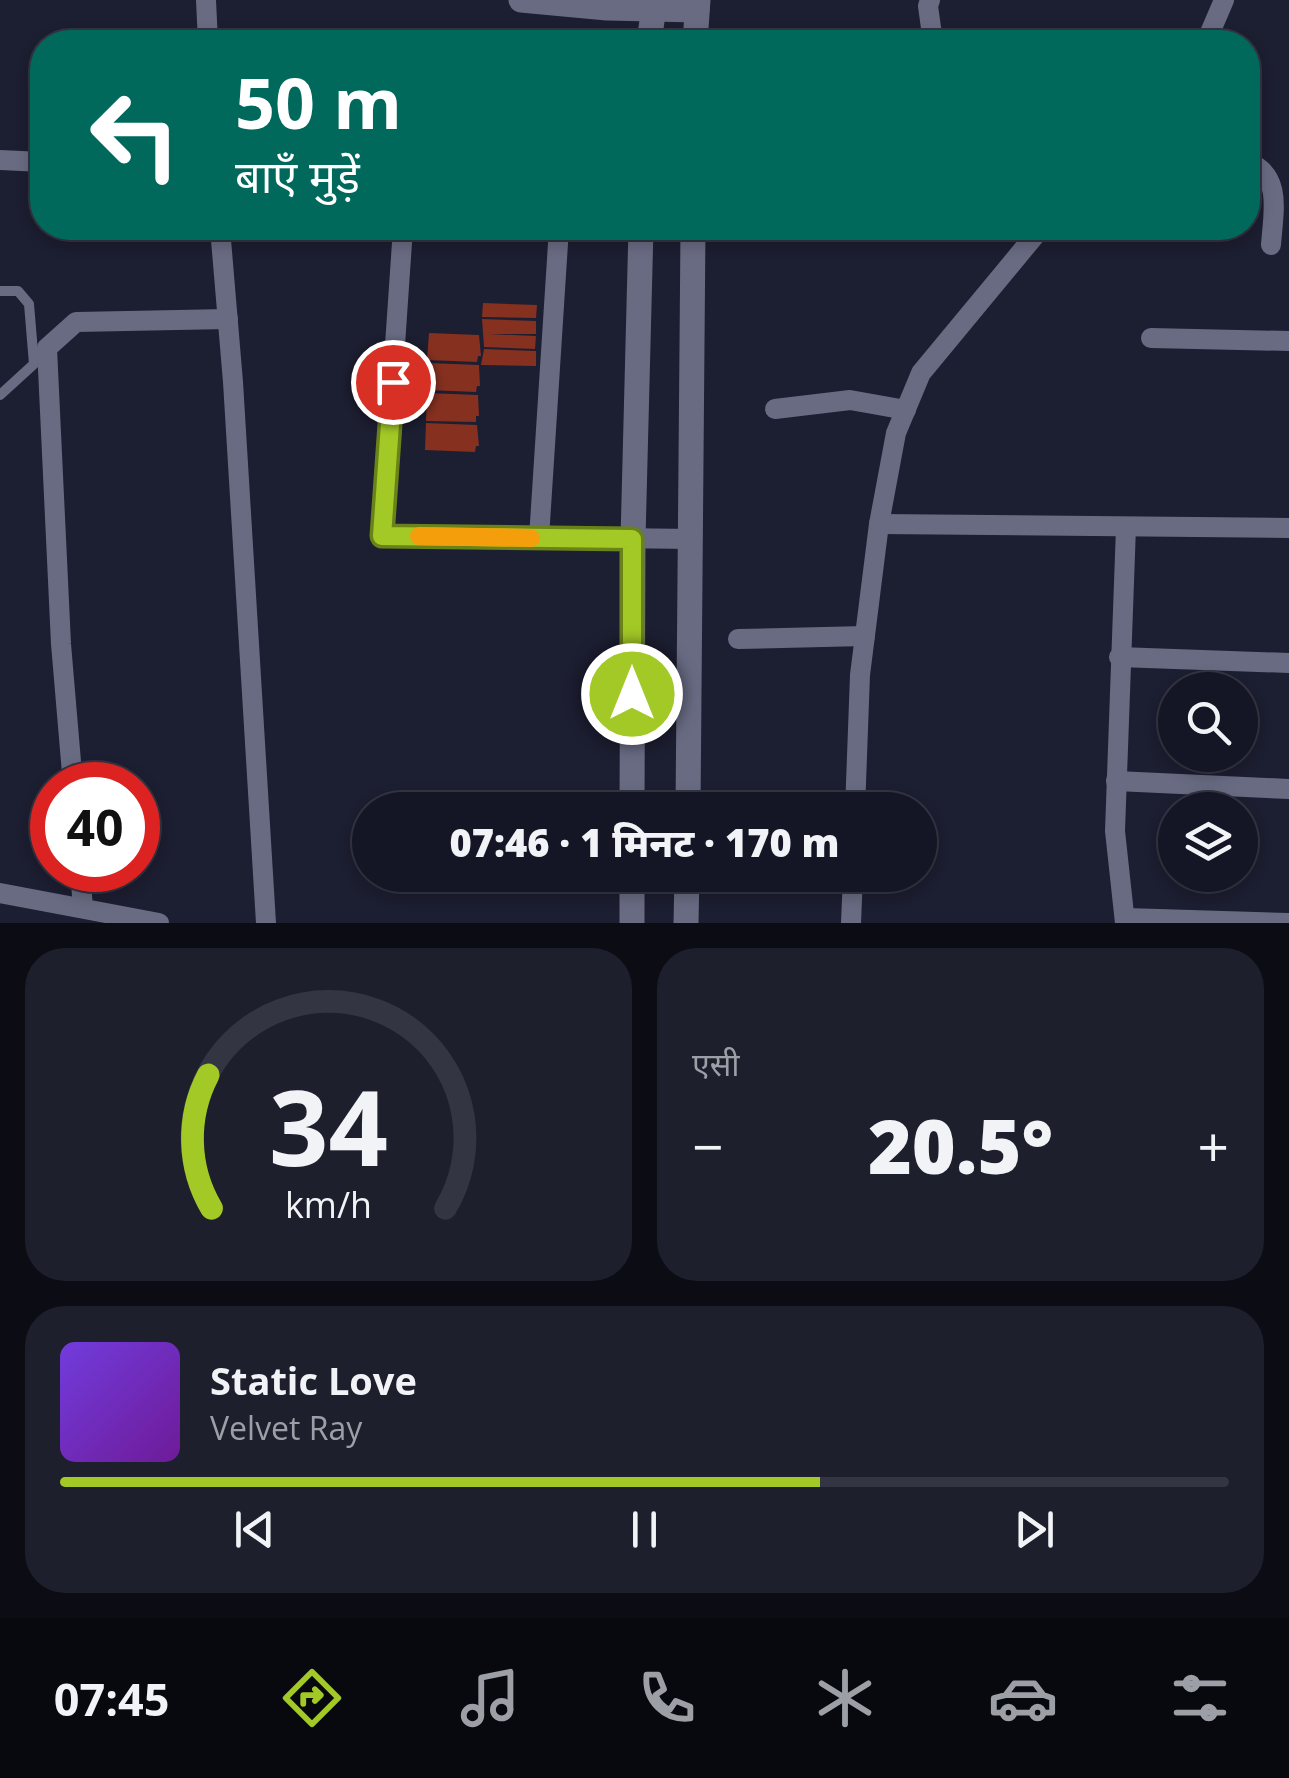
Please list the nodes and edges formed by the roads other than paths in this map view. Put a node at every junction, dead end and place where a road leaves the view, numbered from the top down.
1 (206, 0) edge
2 (521, 0) edge
3 (930, 0) edge
4 (1224, 0) edge
5 (654, 4) edge
6 (698, 5) edge
7 (207, 30) edge
8 (651, 30) edge
9 (696, 30) edge
10 (931, 30) edge
11 (1211, 30) edge
12 (0, 160) edge
13 (30, 161) edge
14 (1260, 168) edge
15 (221, 240) edge
16 (402, 240) edge
17 (558, 240) edge
18 (641, 240) edge
19 (693, 240) edge
20 (1030, 240) edge
21 (1271, 245) dead end
22 (0, 291) edge
23 (228, 319) junction
24 (1151, 338) dead end
25 (1289, 341) edge
26 (0, 394) edge
27 (775, 410) dead end
28 (906, 410) junction
29 (880, 524) junction
30 (1126, 526) junction
31 (1289, 528) edge
32 (539, 538) junction
33 (632, 539) junction
34 (692, 540) junction
35 (865, 636) junction
36 (738, 639) dead end
37 (1119, 657) junction
38 (1289, 662) edge
39 (71, 762) edge
40 (1116, 780) junction
41 (1289, 788) edge
42 (632, 792) edge
43 (688, 792) edge
44 (856, 792) edge
45 (82, 892) edge
46 (632, 892) edge
47 (687, 892) edge
48 (853, 892) edge
49 (0, 893) edge
50 (83, 908) junction
51 (1126, 920) edge
52 (158, 923) edge
53 (266, 923) edge
54 (632, 923) edge
55 (686, 923) edge
56 (852, 923) edge
57 (1288, 923) edge

1 - 7 street
2 - 5 street
3 - 10 street
4 - 11 street
5 - 6 street
5 - 8 street
6 - 9 street
12 - 13 street
14 - 21 street
15 - 23 street
16 - 32 street
17 - 32 street
18 - 33 street
19 - 34 street
20 - 28 street
22 - 26 lane
23 - 39 street
23 - 53 street
24 - 25 street
27 - 28 street
28 - 29 street
29 - 30 street
29 - 35 street
30 - 31 street
30 - 37 street
32 - 33 street
33 - 34 street
33 - 42 street
34 - 43 street
35 - 36 street
35 - 44 street
37 - 38 street
37 - 40 street
40 - 41 street
40 - 51 street
45 - 50 street
46 - 54 street
47 - 55 street
48 - 56 street
49 - 50 street
50 - 52 street
51 - 57 street

